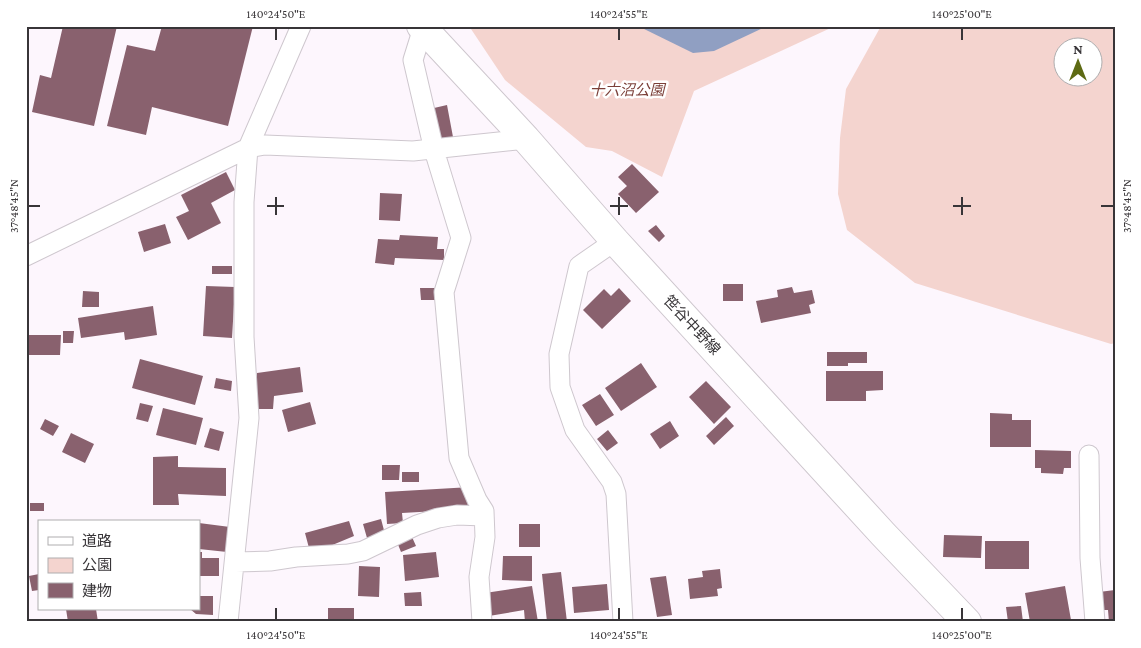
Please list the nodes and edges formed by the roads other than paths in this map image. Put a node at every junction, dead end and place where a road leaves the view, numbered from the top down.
1 (301, 26) edge
2 (422, 27) edge
3 (526, 139) junction
4 (248, 148) junction
5 (434, 150) junction
6 (615, 241) junction
7 (26, 256) edge
8 (1089, 455) dead end
9 (484, 516) junction
10 (235, 562) junction
11 (228, 622) edge
12 (482, 622) edge
13 (623, 622) edge
14 (967, 622) edge
15 (1095, 622) edge

1 - 4 street
2 - 3 street, 笹谷中野線
2 - 5 street
3 - 5 street
3 - 6 street, 笹谷中野線
4 - 5 street
4 - 7 street
4 - 10 street
5 - 9 street
6 - 13 street
6 - 14 street, 笹谷中野線
8 - 15 street
9 - 10 street
9 - 12 street
10 - 11 street

